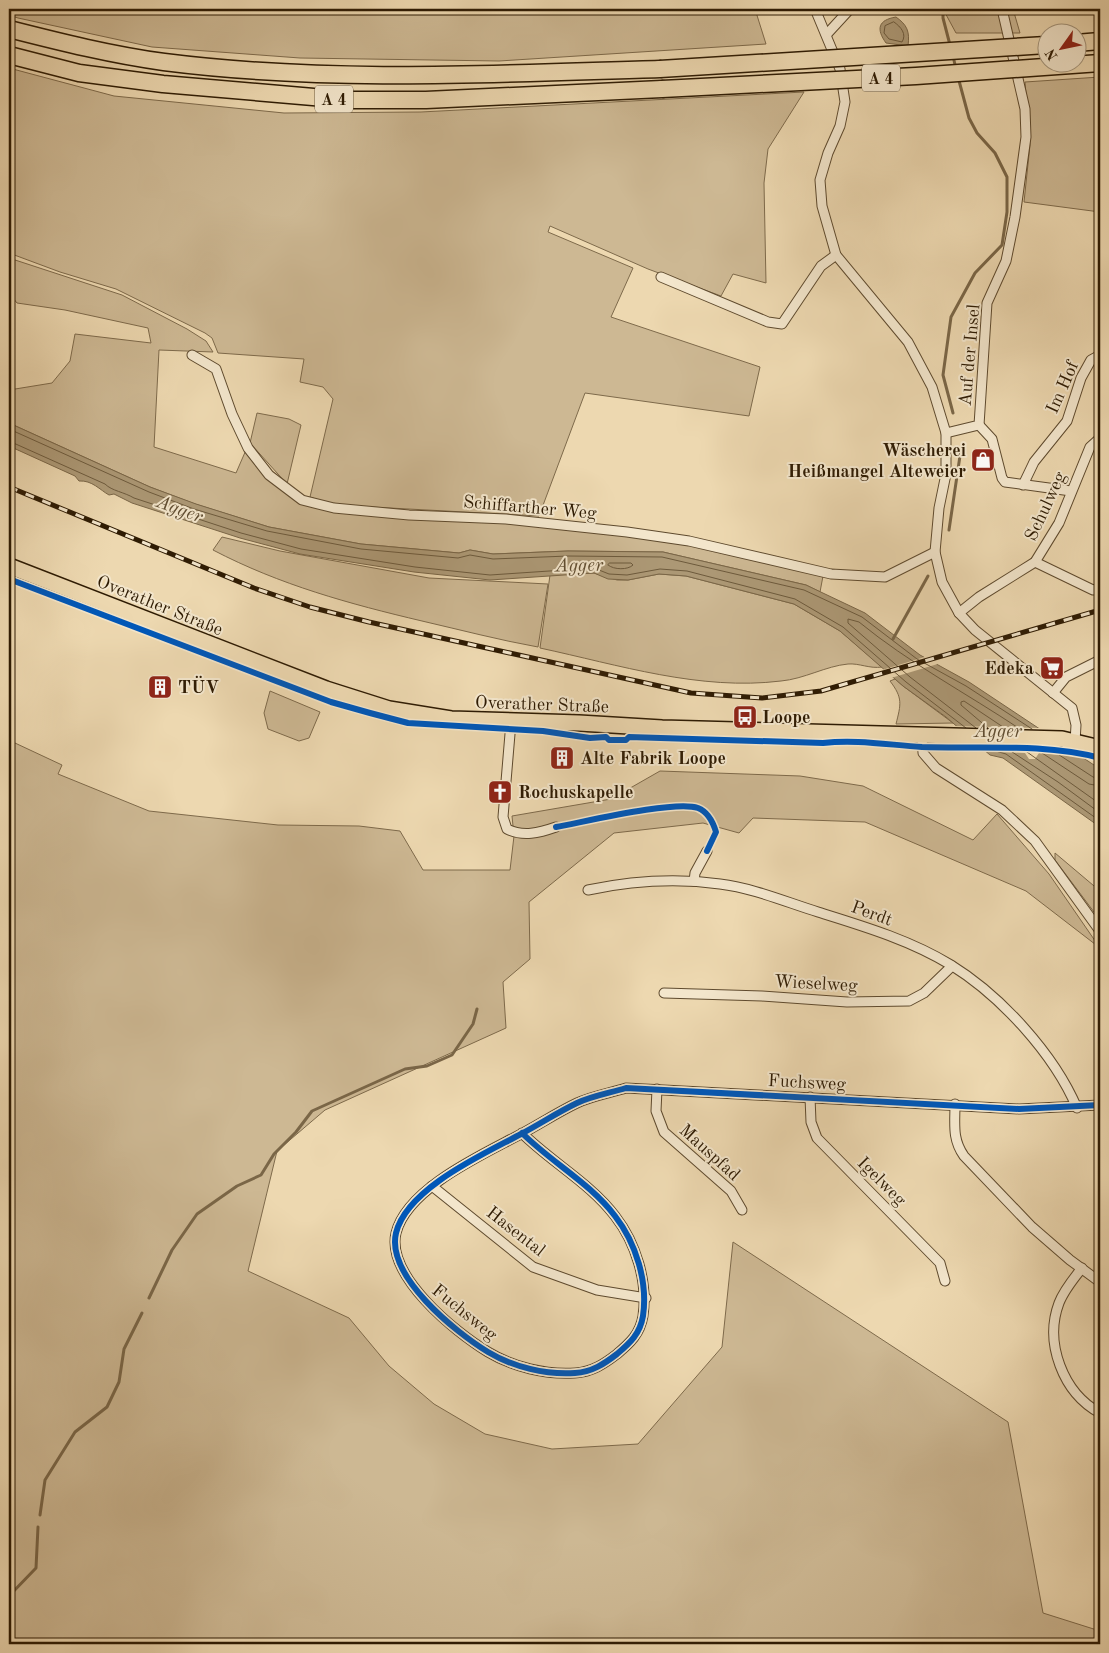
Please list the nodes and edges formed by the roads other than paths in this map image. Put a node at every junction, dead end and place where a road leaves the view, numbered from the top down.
1 (815, 9) edge
2 (850, 9) edge
3 (1002, 9) edge
4 (9, 29) edge
5 (827, 34) junction
6 (1100, 41) edge
7 (1086, 42) edge
8 (1036, 46) edge
9 (9, 54) edge
10 (1100, 63) edge
11 (836, 255) junction
12 (661, 277) dead end
13 (192, 355) dead end
14 (1100, 355) edge
15 (980, 425) junction
16 (946, 433) junction
17 (1100, 438) edge
18 (1023, 485) junction
19 (1072, 491) junction
20 (935, 552) junction
21 (1035, 562) junction
22 (9, 566) edge
23 (1100, 589) edge
24 (959, 613) junction
25 (1100, 660) edge
26 (1053, 693) junction
27 (511, 722) junction
28 (922, 736) junction
29 (1068, 741) junction
30 (1100, 748) edge
31 (556, 827) dead end
32 (707, 851) dead end
33 (694, 881) junction
34 (588, 890) dead end
35 (1100, 931) edge
36 (952, 966) junction
37 (664, 993) dead end
38 (657, 1089) junction
39 (810, 1097) junction
40 (955, 1104) junction
41 (1100, 1106) edge
42 (1078, 1108) junction
43 (522, 1133) junction
44 (432, 1186) junction
45 (742, 1210) dead end
46 (1082, 1268) junction
47 (945, 1281) dead end
48 (1100, 1282) edge
49 (646, 1298) junction
50 (1100, 1413) edge

1 - 5 street
2 - 5 street
3 - 15 street, Auf der Insel
4 - 8 highway, A 4, bridge
5 - 11 street
6 - 7 highway
9 - 10 highway, A 4, bridge
11 - 12 street
11 - 16 street
13 - 20 street, Schiffarther Weg
14 - 18 street, Im Hof
15 - 16 street, Auf der Insel
15 - 18 street
16 - 20 street
17 - 19 street, Schulweg
18 - 19 street
19 - 21 street, Schulweg
20 - 24 street
21 - 23 street
21 - 24 street, Schulweg
22 - 27 main road, Overather Straße
24 - 26 street
25 - 26 street
26 - 29 street
27 - 28 main road, Overather Straße
27 - 31 street
28 - 29 main road, Overather Straße
28 - 35 street
29 - 30 main road, Overather Straße
32 - 33 street
33 - 34 street, Perdt
33 - 36 street, Perdt
36 - 37 street, Wieselweg
36 - 42 street, Perdt
38 - 39 street, Fuchsweg
38 - 43 street, Fuchsweg
38 - 45 street, Mauspfad
39 - 40 street, Fuchsweg
39 - 47 street, Igelweg
40 - 42 street, Fuchsweg
40 - 46 street
41 - 42 street, Fuchsweg
43 - 44 street, Fuchsweg
43 - 49 street, Fuchsweg
44 - 49 street, Hasental
44 - 49 street, Fuchsweg
46 - 48 street
46 - 50 street

